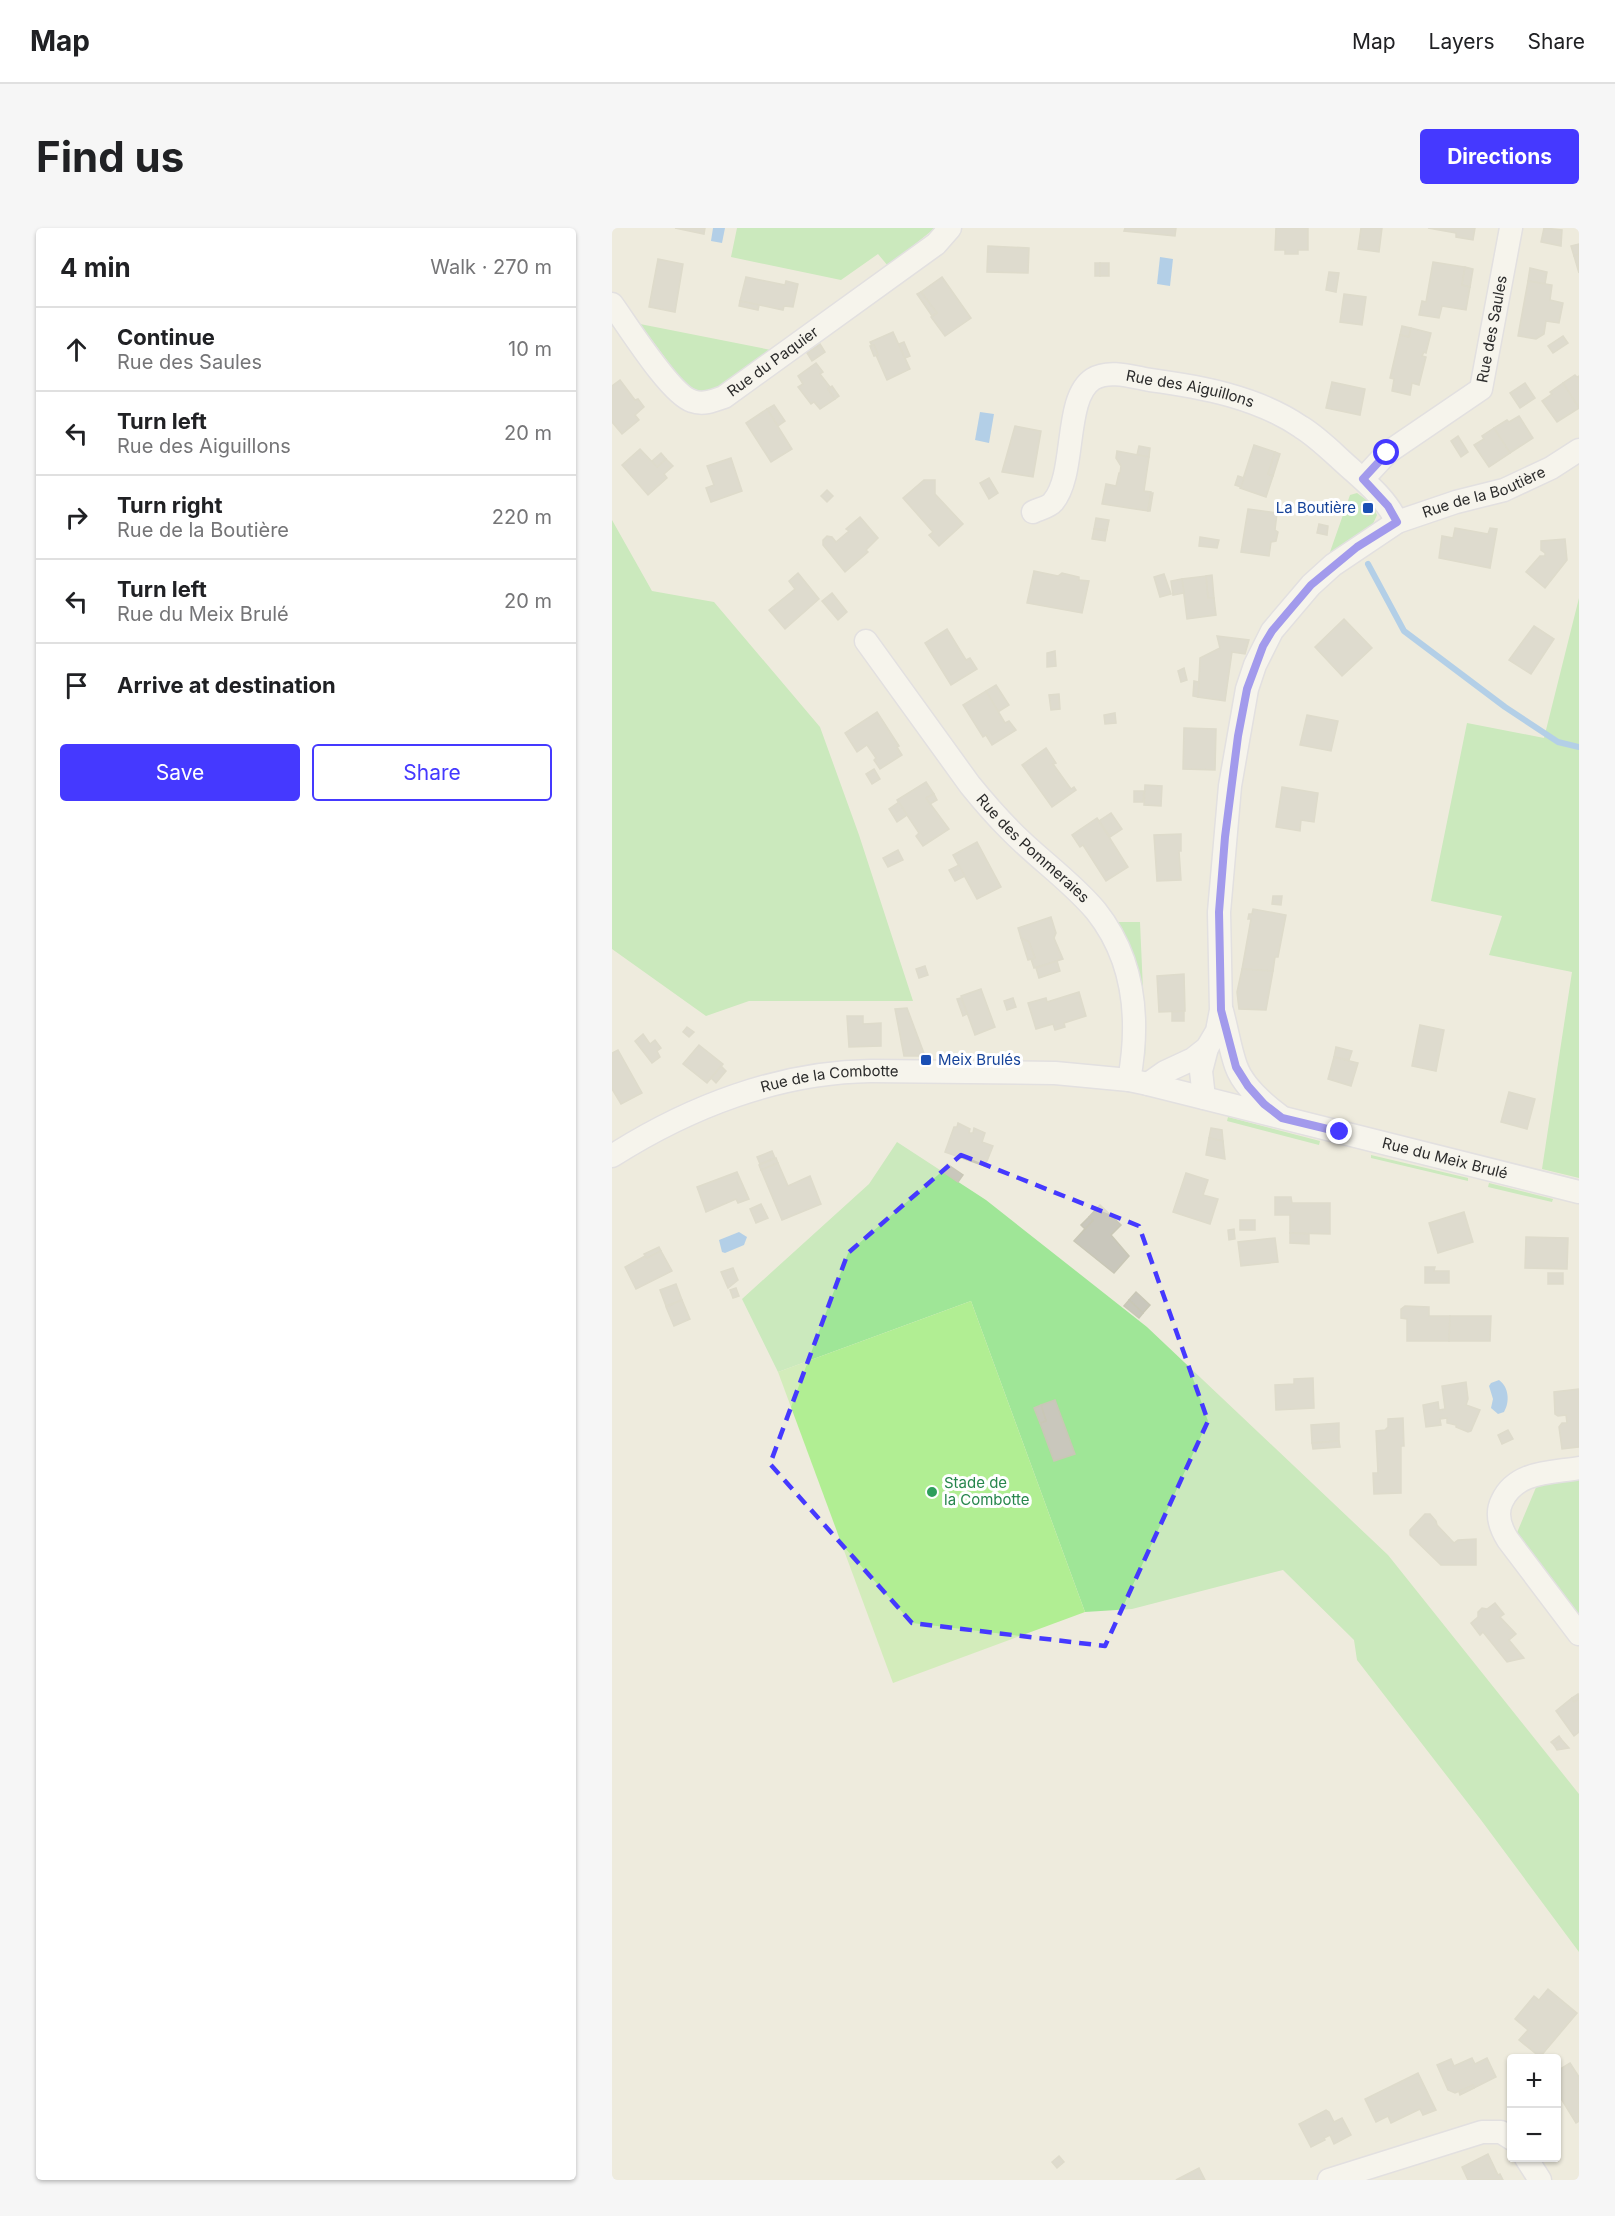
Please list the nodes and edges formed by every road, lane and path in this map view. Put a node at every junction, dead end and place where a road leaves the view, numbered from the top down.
1 (950, 228) edge
2 (1511, 228) edge
3 (612, 304) edge
4 (1579, 450) edge
5 (1363, 479) junction
6 (1033, 512) dead end
7 (1397, 522) junction
8 (866, 641) dead end
9 (1221, 1010) junction
10 (1207, 1048) junction
11 (1236, 1067) junction
12 (1138, 1082) junction
13 (1208, 1099) junction
14 (1282, 1118) junction
15 (612, 1156) edge
16 (1579, 1192) edge
17 (1579, 1468) edge
18 (1579, 1635) edge
19 (1507, 2136) edge
20 (1529, 2162) edge
21 (1329, 2180) edge
22 (1540, 2180) edge

1 - 3 street, Rue du Paquier
2 - 5 street, Rue des Saules
4 - 7 street, Rue de la Boutière
5 - 6 street, Rue des Aiguillons
5 - 7 street, Rue des Aiguillons
7 - 9 street, Rue de la Boutière
8 - 12 street, Rue des Pommeraies
9 - 10 street, Rue de la Boutière
9 - 11 street, Rue de la Boutière
10 - 12 street
10 - 13 street, Rue de la Boutière
11 - 13 street
11 - 14 street, Rue de la Boutière
12 - 13 street, Rue de la Combotte
12 - 15 street, Rue de la Combotte
13 - 14 street, Rue du Meix Brulé
14 - 16 street, Rue du Meix Brulé
17 - 18 street
19 - 21 street
20 - 22 street

